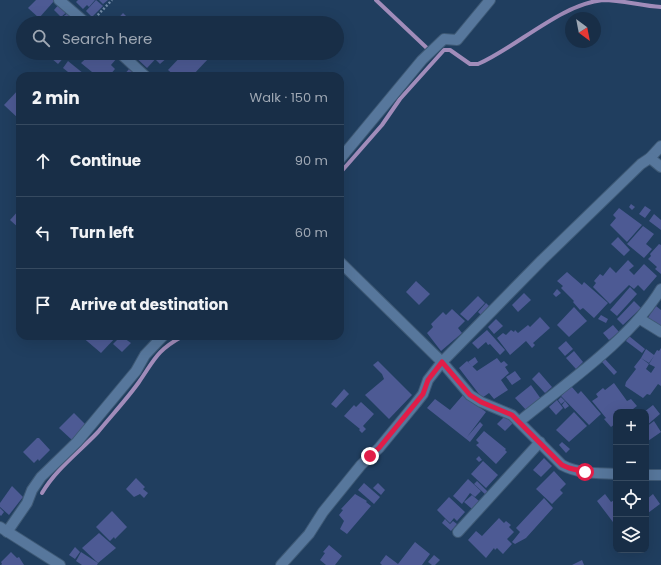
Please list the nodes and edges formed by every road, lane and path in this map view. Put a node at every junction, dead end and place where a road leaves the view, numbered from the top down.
1 (60, 0) edge
2 (112, 0) edge
3 (490, 0) edge
4 (78, 16) edge
5 (97, 16) edge
6 (128, 60) edge
7 (141, 72) edge
8 (661, 146) edge
9 (344, 154) edge
10 (650, 158) junction
11 (661, 167) edge
12 (344, 266) edge
13 (661, 289) edge
14 (640, 319) junction
15 (661, 332) edge
16 (159, 340) edge
17 (442, 362) junction
18 (520, 421) junction
19 (540, 442) junction
20 (613, 474) edge
21 (649, 474) edge
22 (661, 475) edge
23 (4, 529) edge
24 (458, 532) dead end
25 (60, 565) edge
26 (281, 565) edge

1 - 4 street
2 - 5 path
3 - 9 street
6 - 7 street
8 - 10 street
10 - 11 street
10 - 17 street
12 - 17 street
13 - 14 street
14 - 15 street
14 - 18 street
16 - 23 street
17 - 18 street
17 - 26 street
18 - 19 street
19 - 20 street
19 - 24 street
21 - 22 street
23 - 25 street

